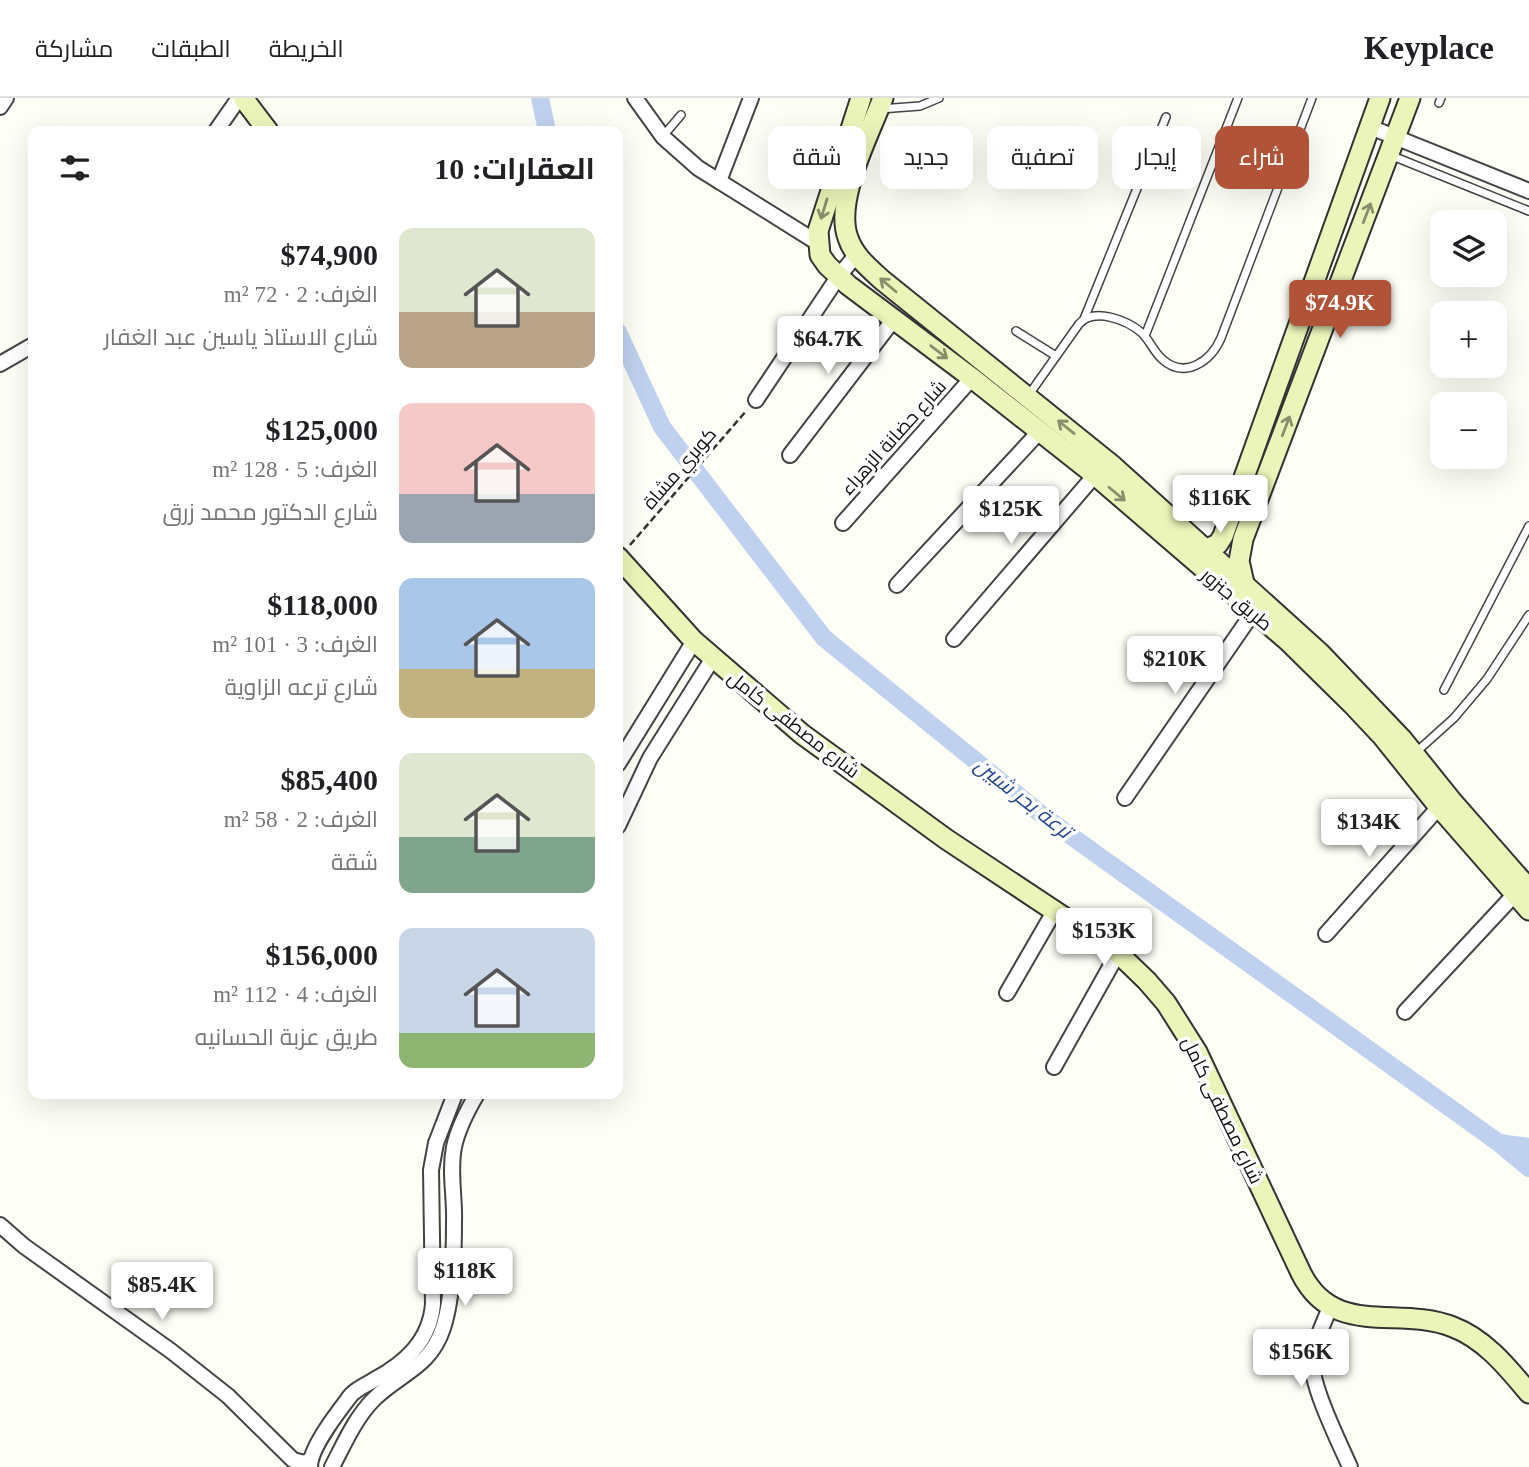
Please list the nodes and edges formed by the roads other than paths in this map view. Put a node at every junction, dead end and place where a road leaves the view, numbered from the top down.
1 (6, 98) edge
2 (241, 98) edge
3 (635, 98) edge
4 (751, 98) edge
5 (860, 98) edge
6 (939, 98) edge
7 (1238, 98) edge
8 (1312, 98) edge
9 (1410, 98) edge
10 (1375, 99) edge
11 (881, 103) edge
12 (0, 107) edge
13 (681, 115) dead end
14 (1166, 117) dead end
15 (220, 126) edge
16 (264, 126) edge
17 (1370, 127) junction
18 (663, 137) junction
19 (1393, 147) junction
20 (719, 181) junction
21 (1529, 191) edge
22 (1529, 211) edge
23 (818, 243) junction
24 (852, 247) junction
25 (838, 277) junction
26 (1315, 278) junction
27 (1340, 286) junction
28 (894, 318) junction
29 (1084, 319) junction
30 (1016, 331) dead end
31 (1144, 335) junction
32 (28, 348) edge
33 (1056, 356) junction
34 (0, 364) edge
35 (972, 377) junction
36 (1028, 396) junction
37 (756, 400) dead end
38 (1040, 431) junction
39 (790, 455) dead end
40 (1095, 475) junction
41 (843, 523) dead end
42 (1529, 526) edge
43 (1520, 543) junction
44 (1529, 547) edge
45 (1207, 550) junction
46 (623, 563) edge
47 (1244, 583) junction
48 (897, 585) dead end
49 (1252, 614) junction
50 (1529, 615) edge
51 (954, 639) dead end
52 (694, 641) junction
53 (713, 658) junction
54 (1444, 690) dead end
55 (1414, 754) junction
56 (623, 756) edge
57 (1125, 798) dead end
58 (1438, 807) junction
59 (623, 815) edge
60 (1521, 892) edge
61 (1055, 910) junction
62 (1529, 911) edge
63 (1326, 934) dead end
64 (1118, 953) junction
65 (1007, 993) dead end
66 (1405, 1012) dead end
67 (1054, 1067) dead end
68 (452, 1099) edge
69 (474, 1099) edge
70 (0, 1225) edge
71 (1330, 1307) junction
72 (1529, 1394) edge
73 (310, 1464) edge
74 (332, 1467) edge
75 (1350, 1467) edge

1 - 12 street
2 - 15 street
2 - 16 main road
3 - 18 street
4 - 20 street
5 -> 23 main road
6 - 11 lane
7 - 31 lane
8 - 31 lane
9 - 19 main road
10 - 17 main road
11 - 24 main road
13 - 18 lane
14 - 29 lane
17 - 19 street
17 - 26 main road
18 - 20 street
19 - 21 street
19 - 22 lane
27 -> 19 main road
20 - 23 street
23 - 25 main road, طريق جنزور
24 - 25 street
36 -> 24 main road, طريق جنزور
25 - 28 main road, طريق جنزور
25 - 37 street
26 - 27 main road
26 - 45 main road
47 -> 27 main road
28 -> 35 main road, طريق جنزور
28 - 39 street
29 - 31 lane
29 - 33 lane
30 - 33 lane
32 - 34 street
33 - 36 lane
35 - 38 main road, طريق جنزور
35 - 41 street, شارع حضانة الزهراء
45 -> 36 main road, طريق جنزور
38 - 40 main road, طريق جنزور
38 - 48 street
40 -> 49 main road, طريق جنزور
40 - 51 street
42 - 43 lane
43 - 44 lane
43 - 54 lane
45 - 47 main road, طريق جنزور
46 - 52 main road, شارع مصطفى كامل
47 - 55 main road, طريق جنزور
49 - 57 street
49 - 58 main road, طريق جنزور
50 - 55 lane
52 - 53 main road, شارع مصطفى كامل
52 - 56 street
53 - 59 street
53 - 61 main road, شارع مصطفى كامل
55 - 60 main road, طريق جنزور
58 - 60 main road, طريق جنزور
58 - 63 street
60 - 62 main road, طريق جنزور
60 - 66 street
61 - 64 main road, شارع مصطفى كامل
61 - 65 street
64 - 67 street
64 - 71 main road, شارع مصطفى كامل
68 - 73 street
69 - 74 street
70 - 73 street
71 - 72 main road
71 - 75 street

